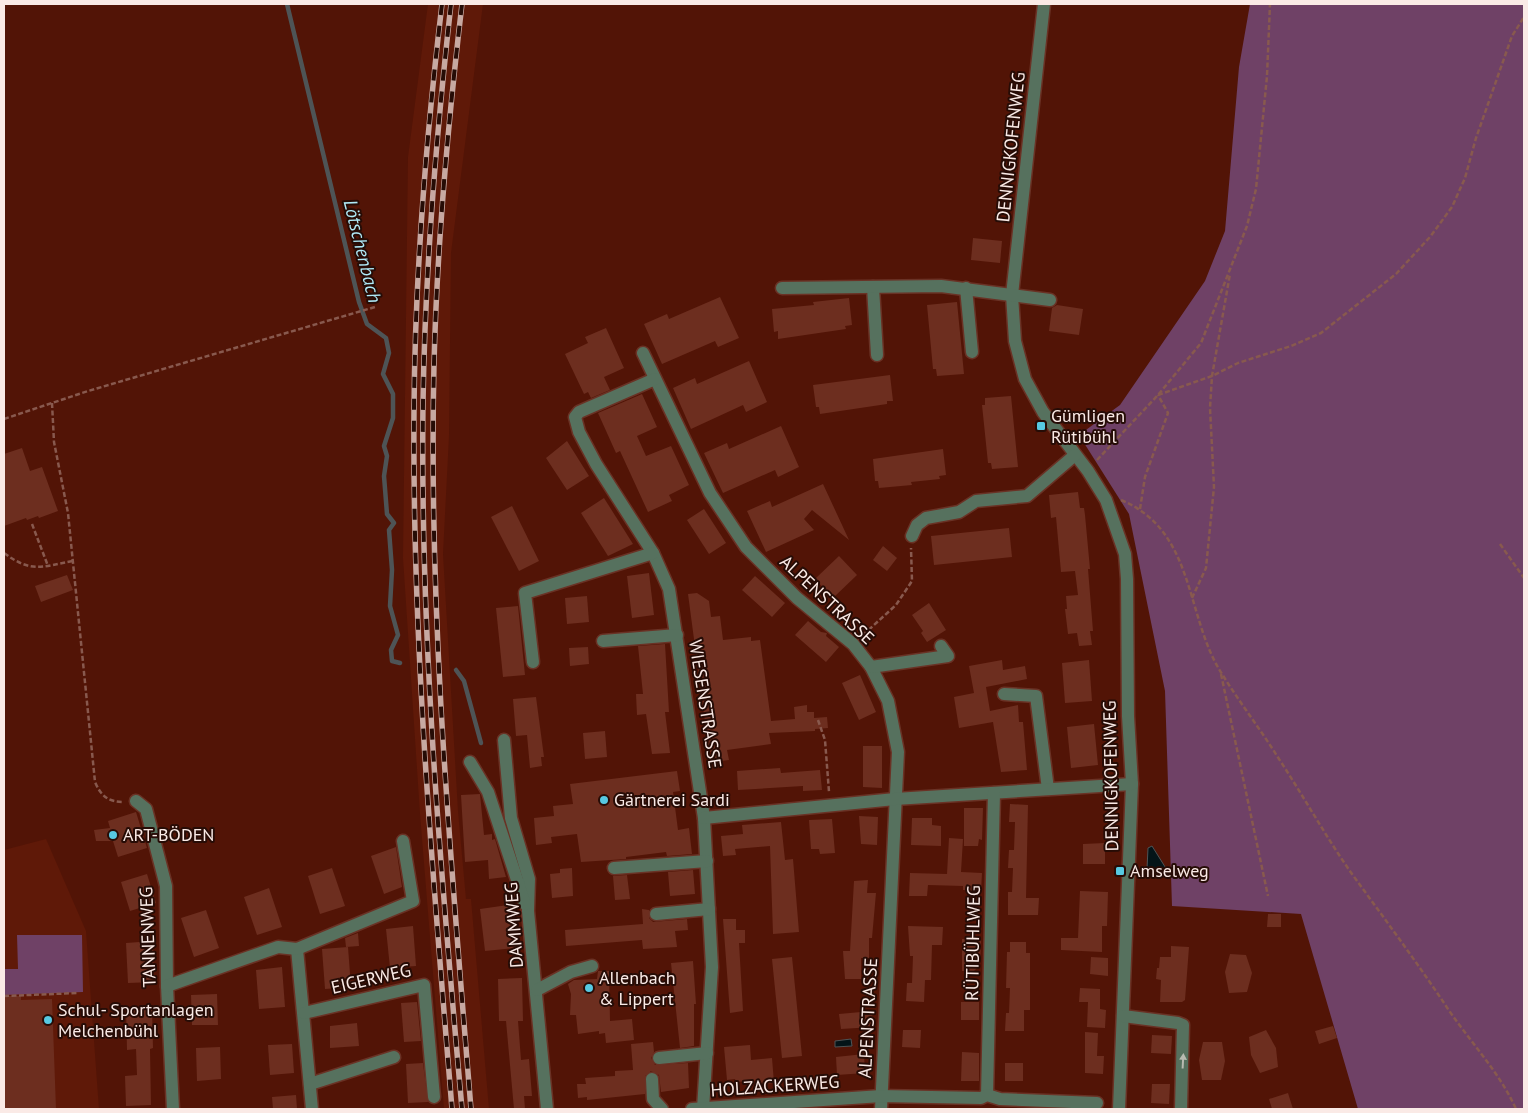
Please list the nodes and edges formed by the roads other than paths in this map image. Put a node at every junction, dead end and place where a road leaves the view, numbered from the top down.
1 (1044, 4) edge
2 (873, 287) junction
3 (782, 288) dead end
4 (966, 288) junction
5 (1012, 295) junction
6 (1050, 300) dead end
7 (972, 352) dead end
8 (644, 353) dead end
9 (877, 355) dead end
10 (655, 379) junction
11 (1075, 455) junction
12 (912, 536) road end
13 (654, 553) junction
14 (677, 635) junction
15 (603, 641) dead end
16 (941, 646) dead end
17 (533, 662) dead end
18 (870, 667) junction
19 (1004, 694) dead end
20 (504, 740) dead end
21 (470, 762) dead end
22 (1132, 784) junction
23 (1048, 790) junction
24 (994, 793) junction
25 (894, 799) junction
26 (136, 801) road end
27 (704, 818) junction
28 (403, 841) dead end
29 (707, 861) junction
30 (614, 868) dead end
31 (709, 909) junction
32 (528, 912) junction
33 (656, 914) dead end
34 (297, 948) junction
35 (592, 966) dead end
36 (167, 986) junction
37 (537, 990) junction
38 (304, 1013) junction
39 (1123, 1016) junction
40 (707, 1053) junction
41 (394, 1057) dead end
42 (659, 1058) dead end
43 (652, 1079) dead end
44 (310, 1084) junction
45 (881, 1096) junction
46 (434, 1097) dead end
47 (982, 1101) edge
48 (1097, 1103) dead end
49 (732, 1108) edge
50 (173, 1109) edge
51 (312, 1109) edge
52 (548, 1109) edge
53 (662, 1109) edge
54 (692, 1109) edge
55 (703, 1109) edge
56 (881, 1109) edge
57 (1119, 1109) edge
58 (1181, 1109) edge

1 - 5 street, DENNIGKOFENWEG
2 - 3 street
2 - 4 street
2 - 9 street
4 - 5 street
4 - 7 street
5 - 6 street
5 - 11 street, DENNIGKOFENWEG
8 - 10 street, ALPENSTRASSE
10 - 13 street, WIESENSTRASSE
10 - 18 street, ALPENSTRASSE
11 - 12 street
11 - 22 street, DENNIGKOFENWEG
13 - 14 street, WIESENSTRASSE
13 - 17 street
14 - 15 street
14 - 27 street, WIESENSTRASSE
16 - 18 street
18 - 25 street, ALPENSTRASSE
19 - 23 street
20 - 32 street, DAMMWEG
21 - 32 street
22 - 23 street
22 - 39 street, DENNIGKOFENWEG
23 - 24 street
24 - 25 street
24 - 47 street, RÜTIBÜHLWEG
25 - 27 street
25 - 45 street, ALPENSTRASSE
26 - 36 street, TANNENWEG
27 - 29 street, WIESENSTRASSE
28 - 34 street
29 - 30 street
29 - 31 street, WIESENSTRASSE
31 - 33 street
31 - 40 street, WIESENSTRASSE
32 - 37 street, DAMMWEG
34 - 36 street
34 - 38 street
35 - 37 street
36 - 50 street, TANNENWEG
37 - 52 street, DAMMWEG
38 - 44 street
38 - 46 street, EIGERWEG
39 - 57 street, DENNIGKOFENWEG
58 -> 39 street
40 - 42 street
40 - 55 street, WIESENSTRASSE
41 - 44 street
43 - 53 street
44 - 51 street
45 - 47 street, HOLZACKERWEG
45 - 49 street, HOLZACKERWEG
45 - 56 street, ALPENSTRASSE
47 - 48 street, HOLZACKERWEG
49 - 55 street, HOLZACKERWEG
54 - 55 street, HOLZACKERWEG

